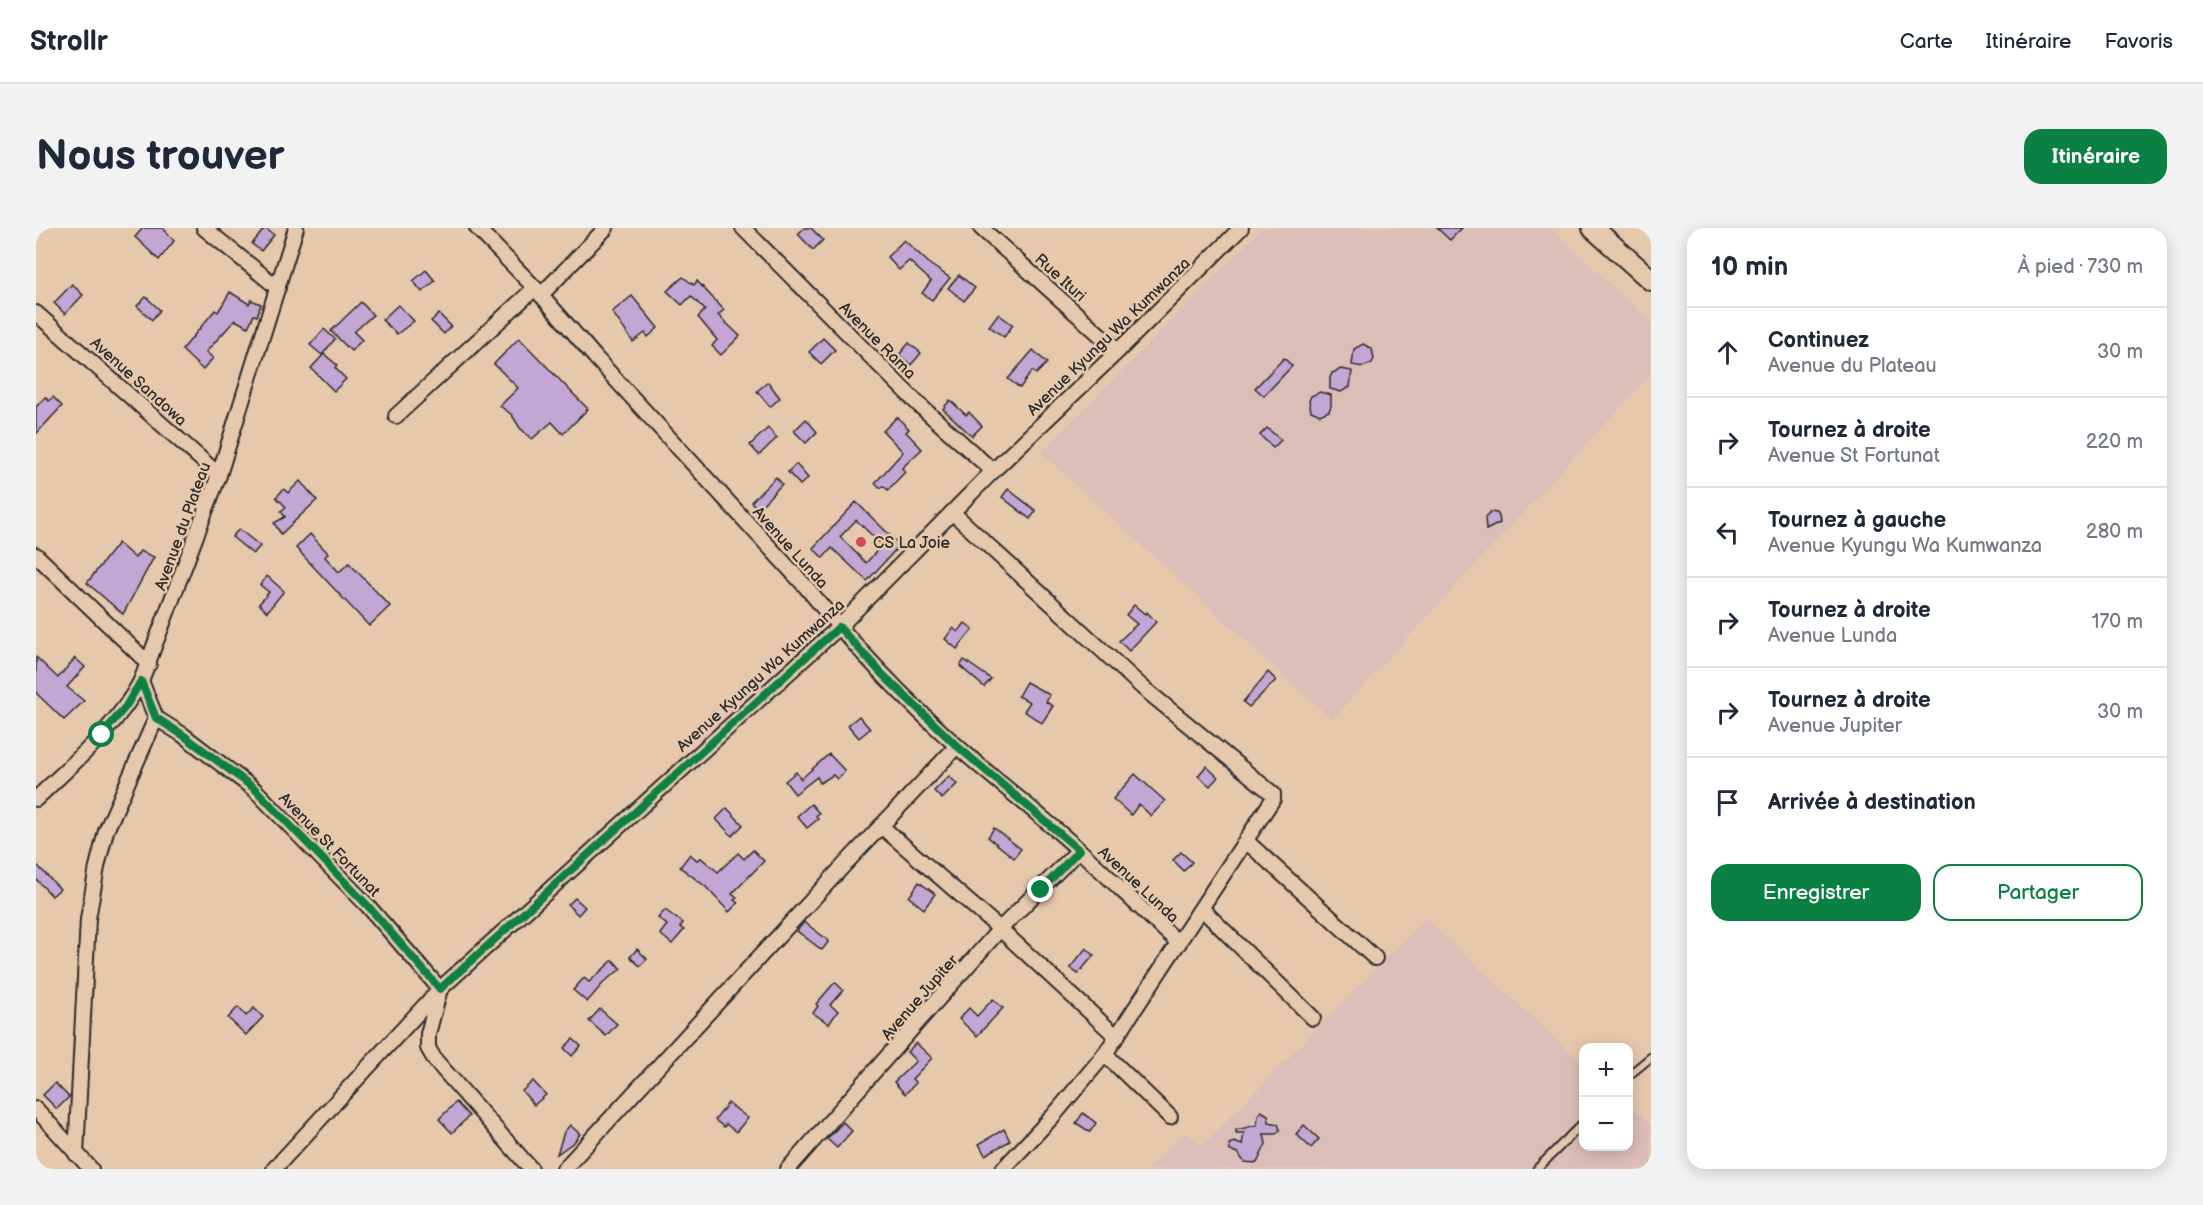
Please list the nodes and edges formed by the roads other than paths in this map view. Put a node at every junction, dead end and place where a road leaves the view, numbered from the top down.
1 (204, 228) edge
2 (296, 228) edge
3 (477, 228) edge
4 (606, 228) edge
5 (743, 228) edge
6 (1241, 228) edge
7 (1593, 228) edge
8 (985, 229) edge
9 (1651, 280) edge
10 (278, 288) junction
11 (538, 291) junction
12 (36, 313) edge
13 (1118, 351) junction
14 (396, 416) dead end
15 (993, 471) junction
16 (219, 475) junction
17 (953, 513) junction
18 (36, 555) edge
19 (839, 627) junction
20 (148, 664) junction
21 (141, 681) junction
22 (156, 718) junction
23 (957, 746) junction
24 (36, 800) edge
25 (881, 826) junction
26 (1246, 840) junction
27 (1079, 850) junction
28 (1202, 909) junction
29 (1000, 929) junction
30 (1179, 943) junction
31 (1376, 958) dead end
32 (440, 989) junction
33 (1313, 1018) dead end
34 (1117, 1037) junction
35 (1105, 1054) junction
36 (1651, 1057) edge
37 (1633, 1073) edge
38 (36, 1109) edge
39 (1170, 1117) dead end
40 (1579, 1127) edge
41 (76, 1154) junction
42 (91, 1169) edge
43 (274, 1169) edge
44 (531, 1169) edge
45 (564, 1169) edge
46 (788, 1169) edge
47 (1003, 1169) edge
48 (1537, 1169) edge

1 - 10 street
2 - 10 street, Avenue du Plateau
3 - 11 street, Avenue Lunda
4 - 11 street
5 - 15 street, Avenue Rama
6 - 13 street, Avenue Kyungu Wa Kumwanza
7 - 9 main road
8 - 13 street, Rue Ituri
10 - 16 street, Avenue du Plateau
11 - 14 street
11 - 19 street, Avenue Lunda
12 - 16 street, Avenue Sandowa
13 - 15 street, Avenue Kyungu Wa Kumwanza
15 - 17 street, Avenue Kyungu Wa Kumwanza
16 - 20 street, Avenue du Plateau
17 - 19 street, Avenue Kyungu Wa Kumwanza
17 - 26 street
18 - 20 street
19 - 23 street, Avenue Lunda
19 - 32 street, Avenue Kyungu Wa Kumwanza
20 - 21 street, Avenue du Plateau
21 - 22 street
21 - 24 street, Avenue du Plateau
22 - 32 street, Avenue St Fortunat
22 - 41 street
23 - 25 street
23 - 27 street, Avenue Lunda
25 - 29 street
25 - 45 street
26 - 28 street
26 - 31 street
27 - 29 street, Avenue Jupiter
27 - 30 street, Avenue Lunda
28 - 30 street
28 - 33 street
29 - 34 street
29 - 46 street, Avenue Jupiter
30 - 34 street
32 - 43 street, Avenue Kyungu Wa Kumwanza
32 - 44 street
34 - 35 street
35 - 39 street
35 - 47 street
36 - 37 lane
38 - 41 street
40 - 48 lane
41 - 42 street

